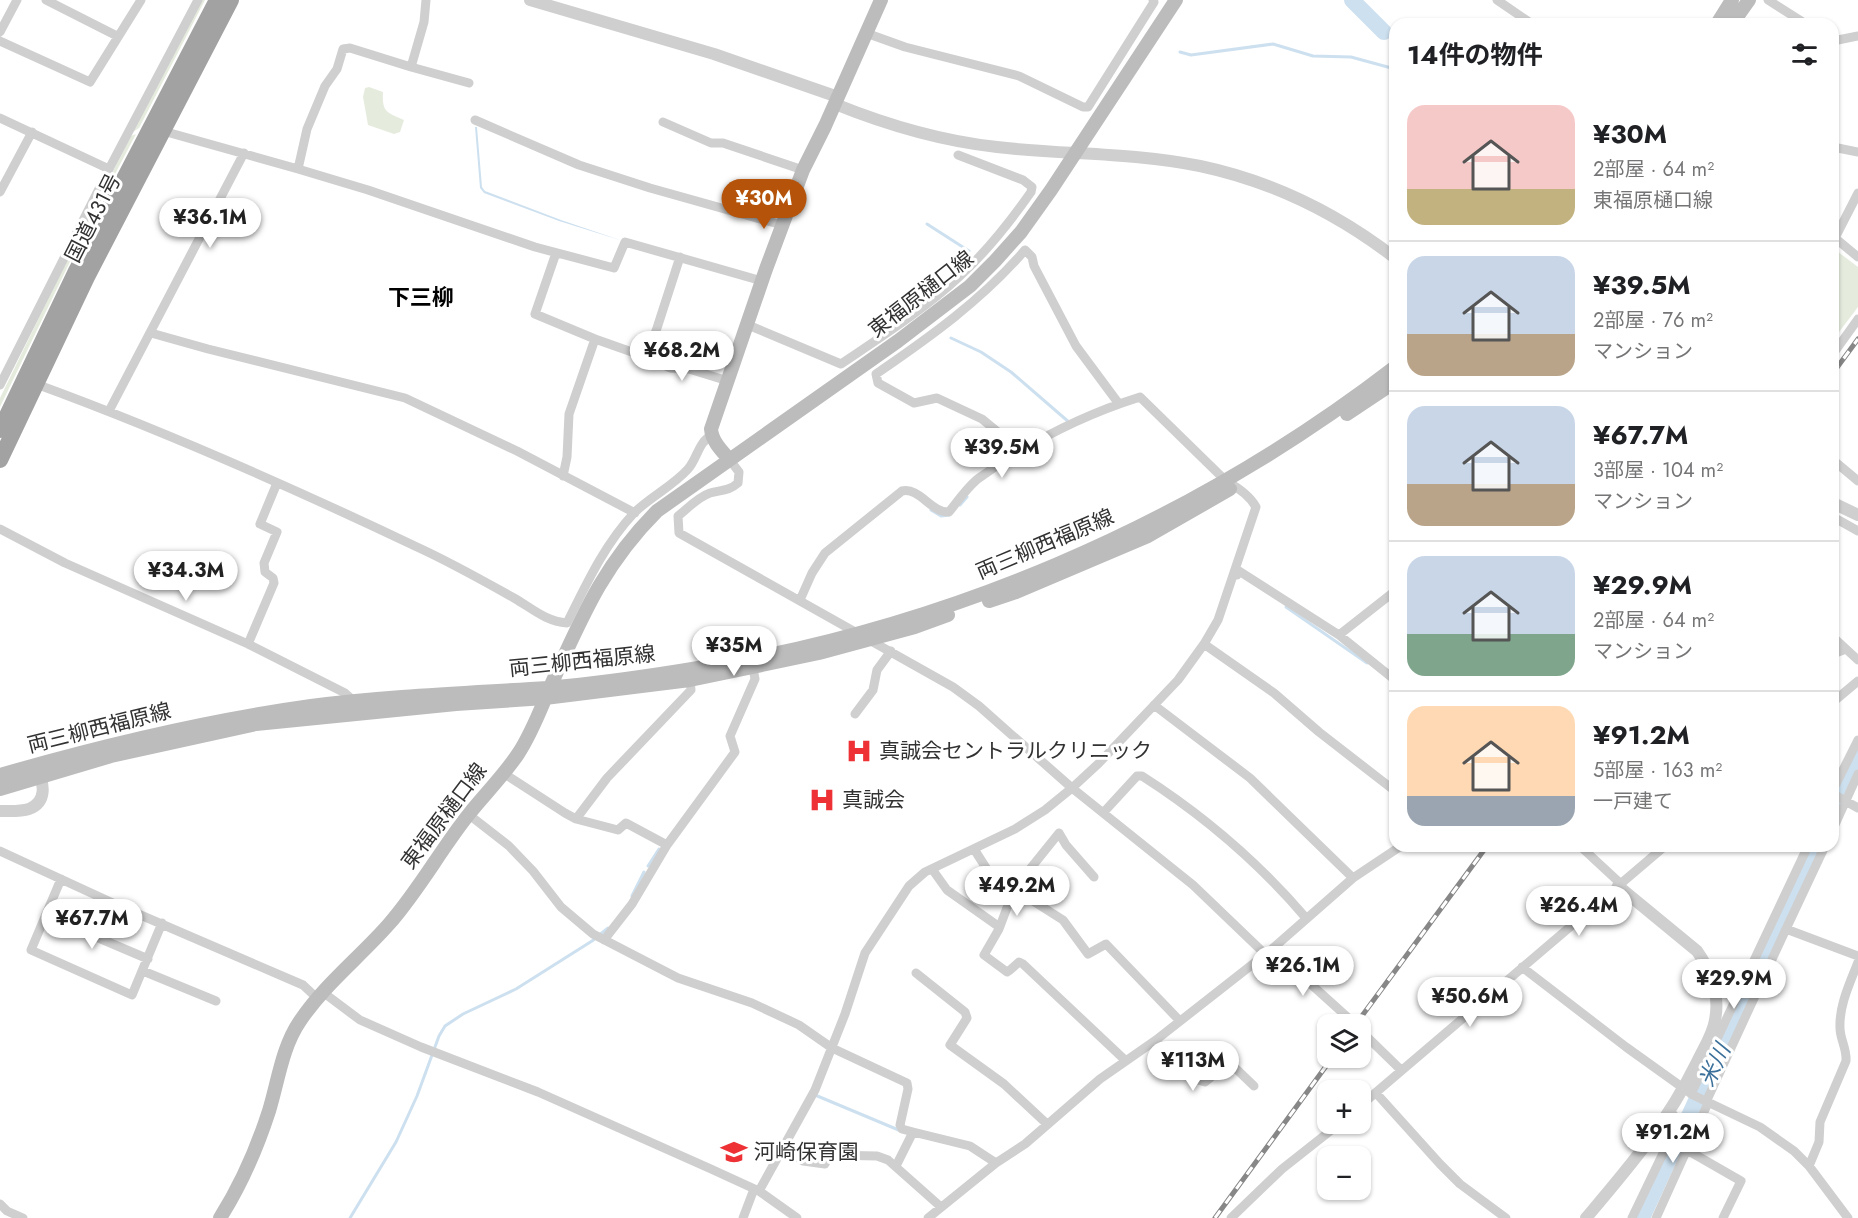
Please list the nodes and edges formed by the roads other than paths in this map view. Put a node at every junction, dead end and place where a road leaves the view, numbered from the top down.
1 (17, 0) edge
2 (46, 0) edge
3 (141, 0) edge
4 (198, 0) edge
5 (217, 0) edge
6 (231, 0) edge
7 (426, 0) edge
8 (530, 0) edge
9 (880, 0) edge
10 (1153, 0) edge
11 (1176, 0) edge
12 (1497, 0) edge
13 (1732, 0) edge
14 (1749, 0) edge
15 (1768, 0) edge
16 (1523, 18) edge
17 (1721, 18) edge
18 (1736, 18) edge
19 (1796, 18) edge
20 (1138, 28) junction
21 (0, 32) edge
22 (866, 33) junction
23 (117, 36) junction
24 (1152, 36) junction
25 (1858, 36) edge
26 (1839, 40) edge
27 (0, 41) edge
28 (411, 67) junction
29 (469, 83) dead end
30 (836, 101) junction
31 (0, 118) edge
32 (475, 120) dead end
33 (663, 122) dead end
34 (163, 130) junction
35 (32, 132) junction
36 (1839, 148) edge
37 (1076, 152) junction
38 (244, 153) junction
39 (1858, 153) edge
40 (958, 155) dead end
41 (109, 169) junction
42 (298, 169) junction
43 (803, 170) junction
44 (0, 190) edge
45 (1858, 193) edge
46 (783, 225) junction
47 (1839, 230) edge
48 (1839, 241) edge
49 (556, 253) junction
50 (1389, 254) edge
51 (680, 257) junction
52 (1858, 257) edge
53 (762, 281) junction
54 (944, 298) junction
55 (958, 315) junction
56 (1858, 319) edge
57 (748, 325) junction
58 (151, 333) junction
59 (595, 339) junction
60 (1839, 346) edge
61 (646, 357) junction
62 (3, 371) edge
63 (1389, 372) edge
64 (728, 381) junction
65 (36, 384) junction
66 (0, 385) edge
67 (1389, 386) edge
68 (1119, 404) junction
69 (109, 411) junction
70 (0, 429) edge
71 (711, 436) junction
72 (1021, 451) junction
73 (729, 459) junction
74 (0, 460) edge
75 (1839, 465) edge
76 (563, 476) junction
77 (1858, 481) edge
78 (277, 483) junction
79 (1231, 484) junction
80 (1839, 506) edge
81 (635, 513) junction
82 (1858, 515) edge
83 (1839, 520) edge
84 (0, 530) edge
85 (1858, 531) edge
86 (1234, 574) junction
87 (1389, 596) edge
88 (800, 600) junction
89 (1339, 635) junction
90 (865, 636) junction
91 (1839, 643) edge
92 (248, 644) junction
93 (1204, 644) junction
94 (1846, 649) junction
95 (891, 651) junction
96 (1839, 652) edge
97 (1858, 660) edge
98 (753, 668) junction
99 (1389, 675) edge
100 (690, 680) junction
101 (1858, 681) edge
102 (548, 693) junction
103 (1839, 697) edge
104 (354, 701) junction
105 (1154, 705) junction
106 (855, 714) dead end
107 (1858, 740) edge
108 (33, 766) junction
109 (503, 773) junction
110 (1858, 774) edge
111 (0, 775) edge
112 (41, 778) junction
113 (1839, 780) edge
114 (1389, 785) edge
115 (1072, 788) junction
116 (0, 789) edge
117 (1839, 796) edge
118 (1845, 800) junction
119 (1858, 808) edge
120 (0, 812) edge
121 (1103, 813) junction
122 (468, 814) junction
123 (1839, 814) edge
124 (576, 819) junction
125 (667, 845) junction
126 (974, 849) junction
127 (0, 851) edge
128 (1392, 852) edge
129 (1586, 852) edge
130 (1658, 852) edge
131 (1806, 852) edge
132 (1822, 852) edge
133 (932, 869) junction
134 (1094, 877) dead end
135 (1353, 878) junction
136 (62, 879) junction
137 (1620, 885) junction
138 (1014, 889) junction
139 (46, 916) junction
140 (1306, 918) junction
141 (162, 923) junction
142 (998, 926) junction
143 (1786, 929) junction
144 (604, 940) junction
145 (1268, 951) junction
146 (1858, 956) edge
147 (148, 959) junction
148 (1858, 962) edge
149 (1522, 967) junction
150 (143, 971) junction
151 (916, 973) dead end
152 (321, 996) junction
153 (216, 1001) dead end
154 (1342, 1014) edge
155 (1180, 1021) junction
156 (1156, 1040) junction
157 (1371, 1041) edge
158 (832, 1048) junction
159 (1126, 1061) junction
160 (1401, 1070) junction
161 (1254, 1086) dead end
162 (1689, 1092) junction
163 (1376, 1093) junction
164 (1371, 1097) edge
165 (1706, 1102) junction
166 (1671, 1112) junction
167 (1047, 1124) junction
168 (913, 1132) junction
169 (1326, 1134) edge
170 (783, 1148) junction
171 (1687, 1150) junction
172 (996, 1162) junction
173 (896, 1166) junction
174 (1809, 1166) junction
175 (756, 1190) junction
176 (0, 1204) edge
177 (941, 1207) junction
178 (23, 1218) edge
179 (220, 1218) edge
180 (743, 1218) edge
181 (797, 1218) edge
182 (929, 1218) edge
183 (1231, 1218) edge
184 (1506, 1218) edge
185 (1586, 1218) edge
186 (1632, 1218) edge
187 (1656, 1218) edge
188 (1723, 1218) edge
189 (1848, 1218) edge

1 - 21 street
2 - 23 street
3 - 23 street
4 - 41 street
5 - 70 highway, 国道431号
6 - 34 highway, 国道431号
7 - 28 street
8 - 30 street
9 - 22 main road
10 - 20 street
11 - 24 main road, 東福原樋口線
12 - 16 street
13 - 17 main road
14 - 18 main road
15 - 19 street
20 - 22 street
20 - 24 street
22 - 30 main road
23 - 27 street
24 - 37 main road, 東福原樋口線
25 - 26 street
28 - 29 street
28 - 42 street
30 - 37 street
30 - 43 main road
31 - 35 street
32 - 46 street
33 - 43 street
34 - 38 street
34 - 65 highway, 国道431号
35 - 41 street
35 - 44 street
36 - 39 street
37 - 50 street
37 - 54 main road, 東福原樋口線
38 - 42 street
38 - 58 street
40 - 54 street
41 - 62 street
42 - 49 street
43 - 46 main road
45 - 47 street
46 - 53 main road
48 - 52 street
49 - 51 street
49 - 59 street
51 - 53 street
51 - 61 street
53 - 57 main road
54 - 55 street
54 - 57 street
54 - 73 main road, 東福原樋口線
55 - 68 street
55 - 72 street
56 - 60 street
57 - 64 main road
58 - 69 street
58 - 76 street
59 - 61 street
59 - 76 street
61 - 64 street
62 - 66 street
63 - 79 main road, 両三柳西福原線
64 - 71 main road
65 - 69 street
65 - 74 highway, 国道431号
67 - 79 main road, 両三柳西福原線
68 - 72 street
68 - 79 street
69 - 78 street
71 - 73 main road
71 - 81 street
72 - 88 street
73 - 88 street
73 - 102 main road, 東福原樋口線
75 - 77 street
76 - 81 street
78 - 81 street
78 - 92 street
79 - 86 street
79 - 90 main road, 両三柳西福原線
80 - 82 street
83 - 85 street
84 - 92 street
86 - 89 street
86 - 93 street
87 - 89 street
88 - 90 street
89 - 99 street
90 - 95 street
90 - 98 main road, 両三柳西福原線
90 - 102 main road, 両三柳西福原線
91 - 94 street
92 - 104 street
93 - 105 street
93 - 114 street
94 - 96 street
94 - 97 street
95 - 106 street
95 - 115 street
98 - 100 main road, 両三柳西福原線
98 - 125 street
100 - 102 main road, 両三柳西福原線
100 - 124 street
101 - 103 street
102 - 104 main road, 両三柳西福原線
102 - 109 main road, 東福原樋口線
102 - 112 main road, 両三柳西福原線
104 - 108 main road, 両三柳西福原線
105 - 115 street
105 - 135 street
107 - 113 street
108 - 111 main road, 両三柳西福原線
108 - 112 street
109 - 122 main road, 東福原樋口線
109 - 124 street
110 - 118 street
112 - 116 main road, 両三柳西福原線
112 - 120 street
115 - 121 street
115 - 126 street
117 - 118 street
118 - 119 street
118 - 123 street
121 - 140 street
121 - 145 street
122 - 144 street
122 - 152 main road, 東福原樋口線
124 - 125 street
125 - 144 street
126 - 133 street
126 - 138 street
127 - 136 street
128 - 135 street
129 - 137 street
130 - 137 street
131 - 162 street
132 - 143 street
133 - 142 street
133 - 158 street
134 - 138 street
135 - 140 street
136 - 139 street
136 - 141 street
137 - 149 street
137 - 162 street
138 - 142 street
138 - 155 street
139 - 147 street
139 - 150 street
140 - 145 street
141 - 147 street
141 - 152 street
142 - 159 street
143 - 146 street
143 - 165 street
144 - 158 street
145 - 154 street
145 - 155 street
147 - 150 street
148 - 174 street
149 - 160 street
149 - 162 street
150 - 153 street
151 - 167 street
152 - 175 street
152 - 179 main road, 東福原樋口線
155 - 156 street
156 - 159 street
156 - 161 street
157 - 160 street
158 - 168 street
158 - 170 street
159 - 167 street
160 - 163 street
162 - 165 street
162 - 166 street
163 - 164 street
163 - 184 street
165 - 171 street
165 - 174 street
166 - 185 street
166 - 186 street
167 - 172 street
168 - 172 street
168 - 173 street
169 - 183 street
170 - 173 street
170 - 175 street
171 - 187 street
171 - 188 street
172 - 177 street
173 - 177 street
174 - 189 street
175 - 180 street
175 - 181 street
176 - 178 street
177 - 182 street

